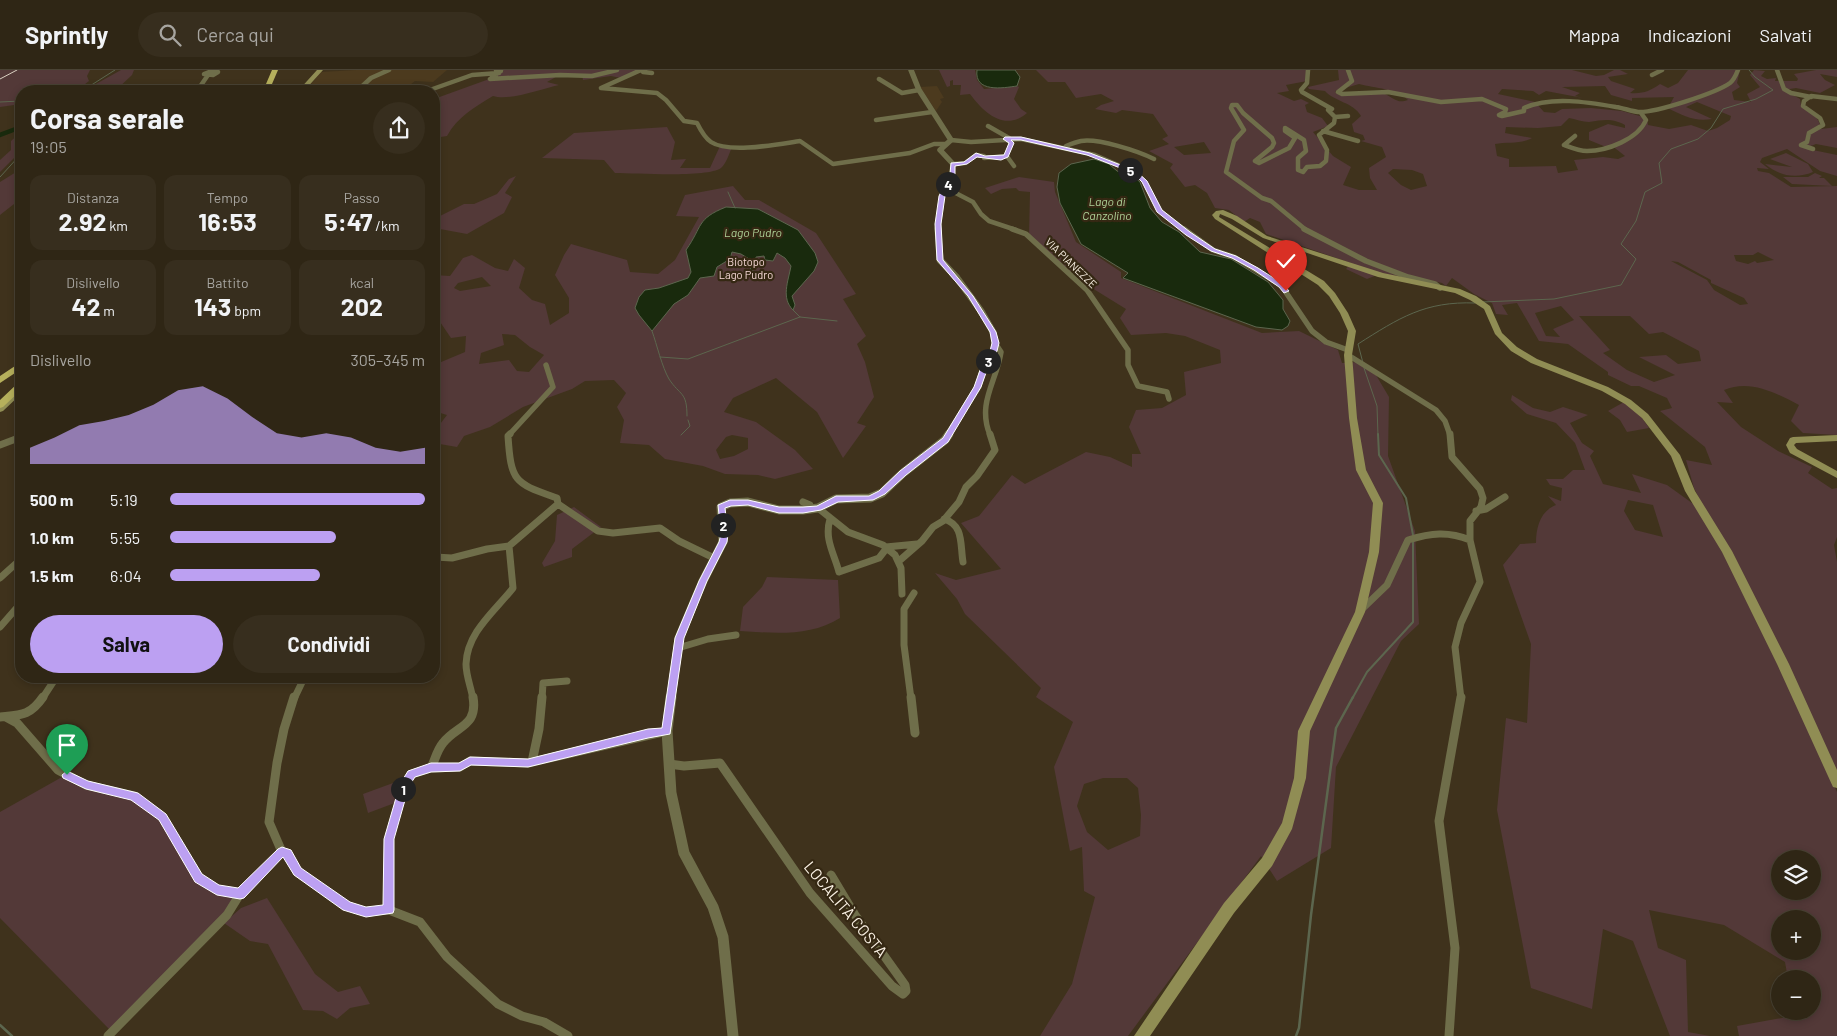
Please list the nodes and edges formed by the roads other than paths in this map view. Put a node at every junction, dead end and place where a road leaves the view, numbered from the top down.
1 (276, 70) edge
2 (320, 70) edge
3 (389, 70) edge
4 (617, 70) edge
5 (641, 70) edge
6 (645, 70) edge
7 (911, 70) edge
8 (1308, 70) edge
9 (1348, 70) edge
10 (1662, 70) edge
11 (1738, 70) edge
12 (1777, 70) edge
13 (497, 71) edge
14 (652, 73) dead end
15 (208, 75) dead end
16 (1652, 75) dead end
17 (271, 77) junction
18 (879, 79) dead end
19 (264, 80) dead end
20 (201, 85) edge
21 (267, 85) edge
22 (267, 85) edge
23 (306, 85) edge
24 (363, 85) edge
25 (440, 86) edge
26 (884, 88) dead end
27 (896, 90) junction
28 (919, 90) junction
29 (1811, 96) junction
30 (1837, 100) edge
31 (932, 112) junction
32 (1641, 113) junction
33 (1348, 116) dead end
34 (1334, 117) junction
35 (876, 120) dead end
36 (988, 126) dead end
37 (1323, 131) junction
38 (1575, 136) dead end
39 (1007, 138) junction
40 (1358, 141) dead end
41 (948, 142) junction
42 (1067, 147) junction
43 (1813, 149) dead end
44 (1007, 156) junction
45 (1154, 159) dead end
46 (952, 164) junction
47 (1014, 166) dead end
48 (946, 188) junction
49 (940, 260) joint
50 (1440, 288) junction
51 (995, 343) junction
52 (1348, 353) junction
53 (546, 365) dead end
54 (15, 369) edge
55 (0, 380) edge
56 (15, 384) edge
57 (15, 385) edge
58 (15, 392) edge
59 (0, 395) edge
60 (15, 395) edge
61 (0, 399) edge
62 (1169, 399) dead end
63 (0, 407) edge
64 (1837, 438) edge
65 (15, 440) edge
66 (0, 446) edge
67 (1837, 475) edge
68 (1505, 497) dead end
69 (804, 502) dead end
70 (558, 504) junction
71 (815, 508) junction
72 (1476, 511) junction
73 (830, 519) junction
74 (944, 519) junction
75 (1470, 540) junction
76 (917, 544) junction
77 (509, 546) junction
78 (885, 548) junction
79 (440, 557) edge
80 (714, 558) junction
81 (899, 561) junction
82 (963, 562) dead end
83 (15, 565) edge
84 (0, 578) edge
85 (914, 593) dead end
86 (902, 594) dead end
87 (15, 610) edge
88 (1360, 612) junction
89 (0, 627) edge
90 (736, 635) dead end
91 (678, 648) junction
92 (567, 681) dead end
93 (52, 683) edge
94 (301, 683) edge
95 (3, 717) edge
96 (667, 731) junction
97 (915, 733) dead end
98 (532, 762) junction
99 (669, 764) junction
100 (431, 768) junction
101 (1837, 783) edge
102 (282, 852) junction
103 (831, 875) dead end
104 (240, 894) junction
105 (389, 910) junction
106 (108, 1036) edge
107 (568, 1036) edge
108 (733, 1036) edge
109 (1141, 1036) edge
110 (1449, 1036) edge

1 - 17 highway
1 - 21 highway
2 - 23 main road
3 - 24 street
4 - 13 street
5 - 41 street
6 - 14 street
7 - 28 street
8 - 34 street
9 - 32 street
10 - 16 street
11 - 32 street
12 - 29 street
13 - 25 street
15 - 20 street
17 - 19 highway
17 - 22 highway
18 - 27 street
26 - 27 street
27 - 28 street
28 - 31 street
29 - 30 street
29 - 43 street
31 - 35 street
31 - 41 street
32 - 38 street
33 - 34 street
34 - 37 street
36 - 39 street
37 - 40 street
37 - 50 street
39 - 41 street
39 - 42 street
39 - 44 street
41 - 46 street
42 - 45 street
42 - 52 street
44 - 46 street
44 - 47 street
46 - 48 street
48 - 49 street
48 - 62 street, VIA PIANEZZE
49 - 51 street
50 - 52 main road
50 - 101 main road
51 - 71 street
51 - 74 street
52 - 72 street
52 - 88 main road
53 - 70 street
54 - 55 highway
56 - 59 highway
57 - 61 highway
58 - 63 highway
60 - 63 main road
64 - 67 main road
65 - 66 street
68 - 72 street
69 - 71 street
70 - 77 street
70 - 80 street
71 - 73 street
71 - 80 street
72 - 75 street
73 - 78 street
73 - 78 street
74 - 76 street
74 - 82 street
75 - 88 street
75 - 110 street
76 - 78 street
76 - 81 street
77 - 79 street
77 - 100 street
78 - 81 street
80 - 91 street
81 - 86 street
83 - 84 street
85 - 97 street
87 - 89 street
88 - 109 main road
90 - 91 street
91 - 96 street
92 - 98 street
93 - 95 street
94 - 102 street
95 - 104 street
96 - 98 street
96 - 99 street
98 - 100 street
99 - 103 street, LOCALITÀ COSTA
99 - 108 street
100 - 105 street
102 - 104 street
102 - 105 street
104 - 106 street
105 - 107 street

